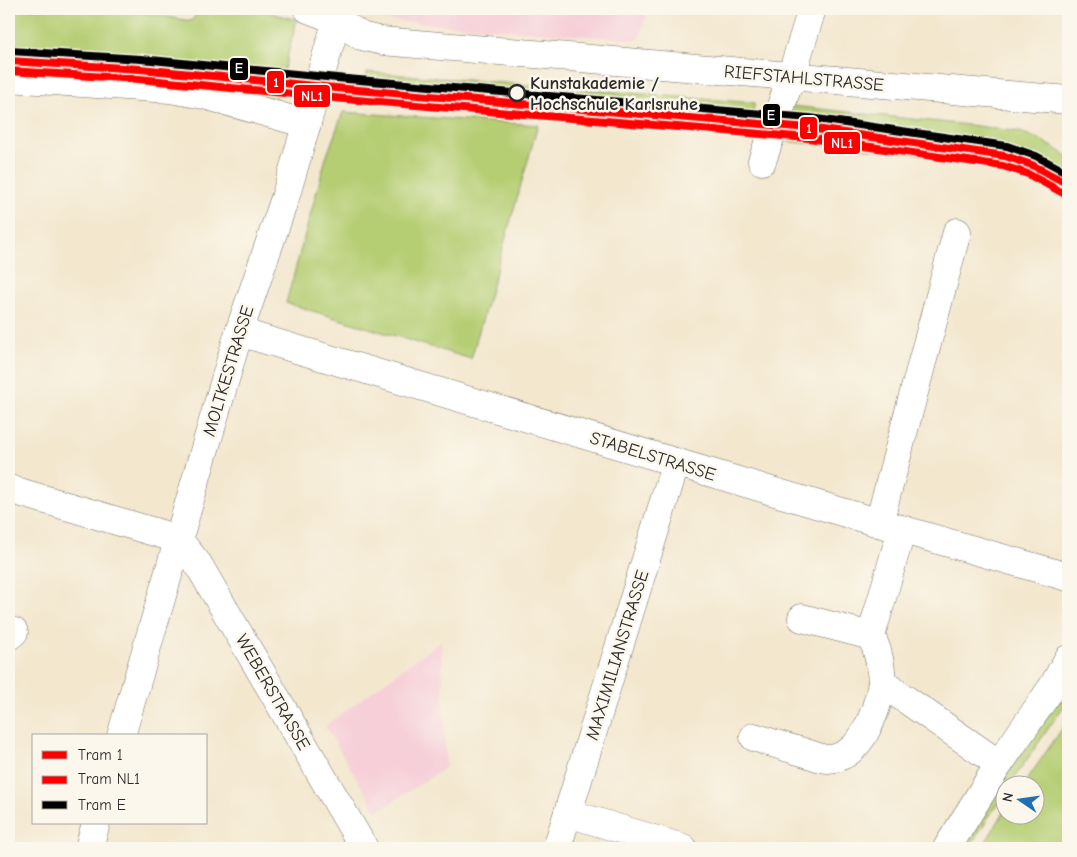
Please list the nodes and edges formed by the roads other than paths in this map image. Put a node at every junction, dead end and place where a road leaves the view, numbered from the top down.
1 (308, 9) edge
2 (812, 9) edge
3 (339, 14) edge
4 (791, 77) junction
5 (9, 78) edge
6 (1068, 100) edge
7 (307, 124) junction
8 (762, 161) dead end
9 (957, 232) dead end
10 (239, 332) junction
11 (676, 462) junction
12 (9, 489) edge
13 (890, 526) junction
14 (178, 539) junction
15 (1068, 577) edge
16 (802, 618) dead end
17 (871, 636) junction
18 (1068, 660) edge
19 (882, 683) junction
20 (122, 734) edge
21 (754, 737) dead end
22 (999, 764) junction
23 (568, 813) junction
24 (96, 824) edge
25 (89, 848) edge
26 (364, 848) edge
27 (557, 848) edge
28 (683, 848) edge
29 (946, 848) edge

1 - 3 street, RIEFSTAHLSTRASSE
2 - 4 street
3 - 4 street, RIEFSTAHLSTRASSE
3 - 7 street, MOLTKESTRASSE
4 - 6 street, RIEFSTAHLSTRASSE
4 - 8 street
5 - 7 street
7 - 10 street, MOLTKESTRASSE
9 - 13 street
10 - 11 street, STABELSTRASSE
10 - 14 street, MOLTKESTRASSE
11 - 13 street, STABELSTRASSE
11 - 23 street, MAXIMILIANSTRASSE
12 - 14 street
13 - 15 street, STABELSTRASSE
13 - 17 street
14 - 20 street, MOLTKESTRASSE
14 - 26 street, WEBERSTRASSE
16 - 17 street
17 - 19 street
18 - 22 street
19 - 21 street
19 - 22 street
22 - 29 street
23 - 27 street, MAXIMILIANSTRASSE
23 - 28 street
24 - 25 street

